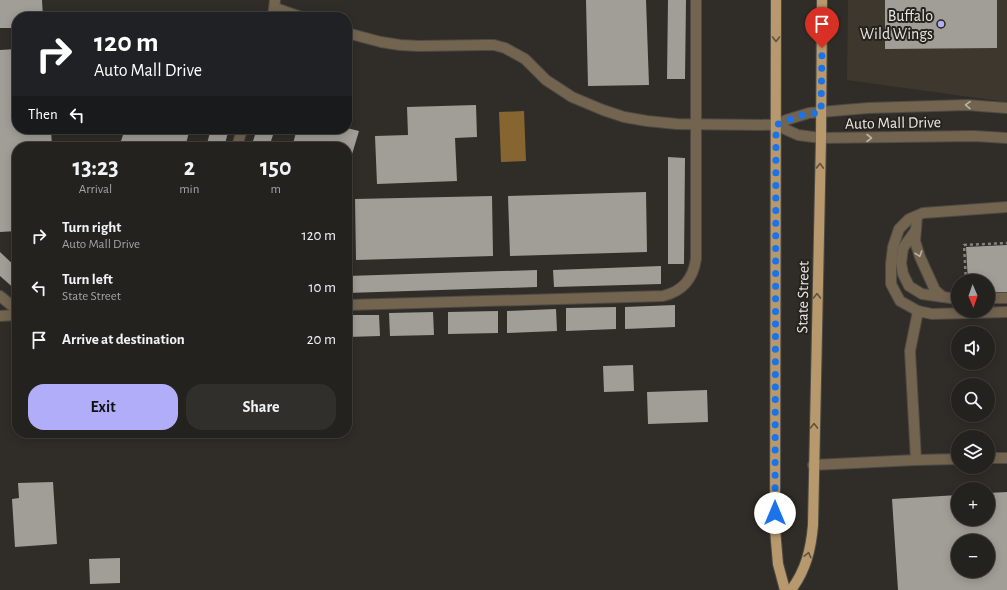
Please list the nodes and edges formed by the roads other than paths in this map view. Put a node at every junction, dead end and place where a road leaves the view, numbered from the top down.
1 (696, 0) edge
2 (776, 0) edge
3 (822, 0) edge
4 (274, 8) edge
5 (286, 12) edge
6 (352, 34) edge
7 (1007, 108) edge
8 (821, 112) junction
9 (696, 125) junction
10 (776, 125) junction
11 (821, 138) junction
12 (1007, 138) edge
13 (1007, 207) edge
14 (917, 216) junction
15 (916, 230) junction
16 (0, 296) edge
17 (944, 297) junction
18 (951, 298) edge
19 (995, 298) edge
20 (1007, 298) edge
21 (352, 305) edge
22 (12, 306) edge
23 (918, 311) junction
24 (1007, 312) edge
25 (12, 315) edge
26 (0, 316) edge
27 (995, 458) edge
28 (1007, 458) edge
29 (951, 459) edge
30 (916, 460) junction
31 (814, 465) junction
32 (785, 590) edge
33 (792, 590) edge

1 - 9 street
2 -> 10 main road, State Street
3 - 8 main road, State Street
4 - 5 street
6 - 9 street
7 -> 8 street, Auto Mall Drive
8 - 10 street, Auto Mall Drive
8 - 11 main road, State Street
9 - 10 street
9 - 21 street
10 - 11 street, Auto Mall Drive
10 - 32 main road, State Street
11 -> 12 street, Auto Mall Drive
31 -> 11 main road, State Street
13 - 14 street
14 - 15 street
14 - 23 street
15 -> 17 street
15 - 17 street
16 - 22 street
17 - 18 street
19 - 20 street
23 - 24 street
23 - 30 street
25 - 26 street
27 - 28 street
29 - 30 street
30 - 31 street
33 -> 31 main road, State Street

